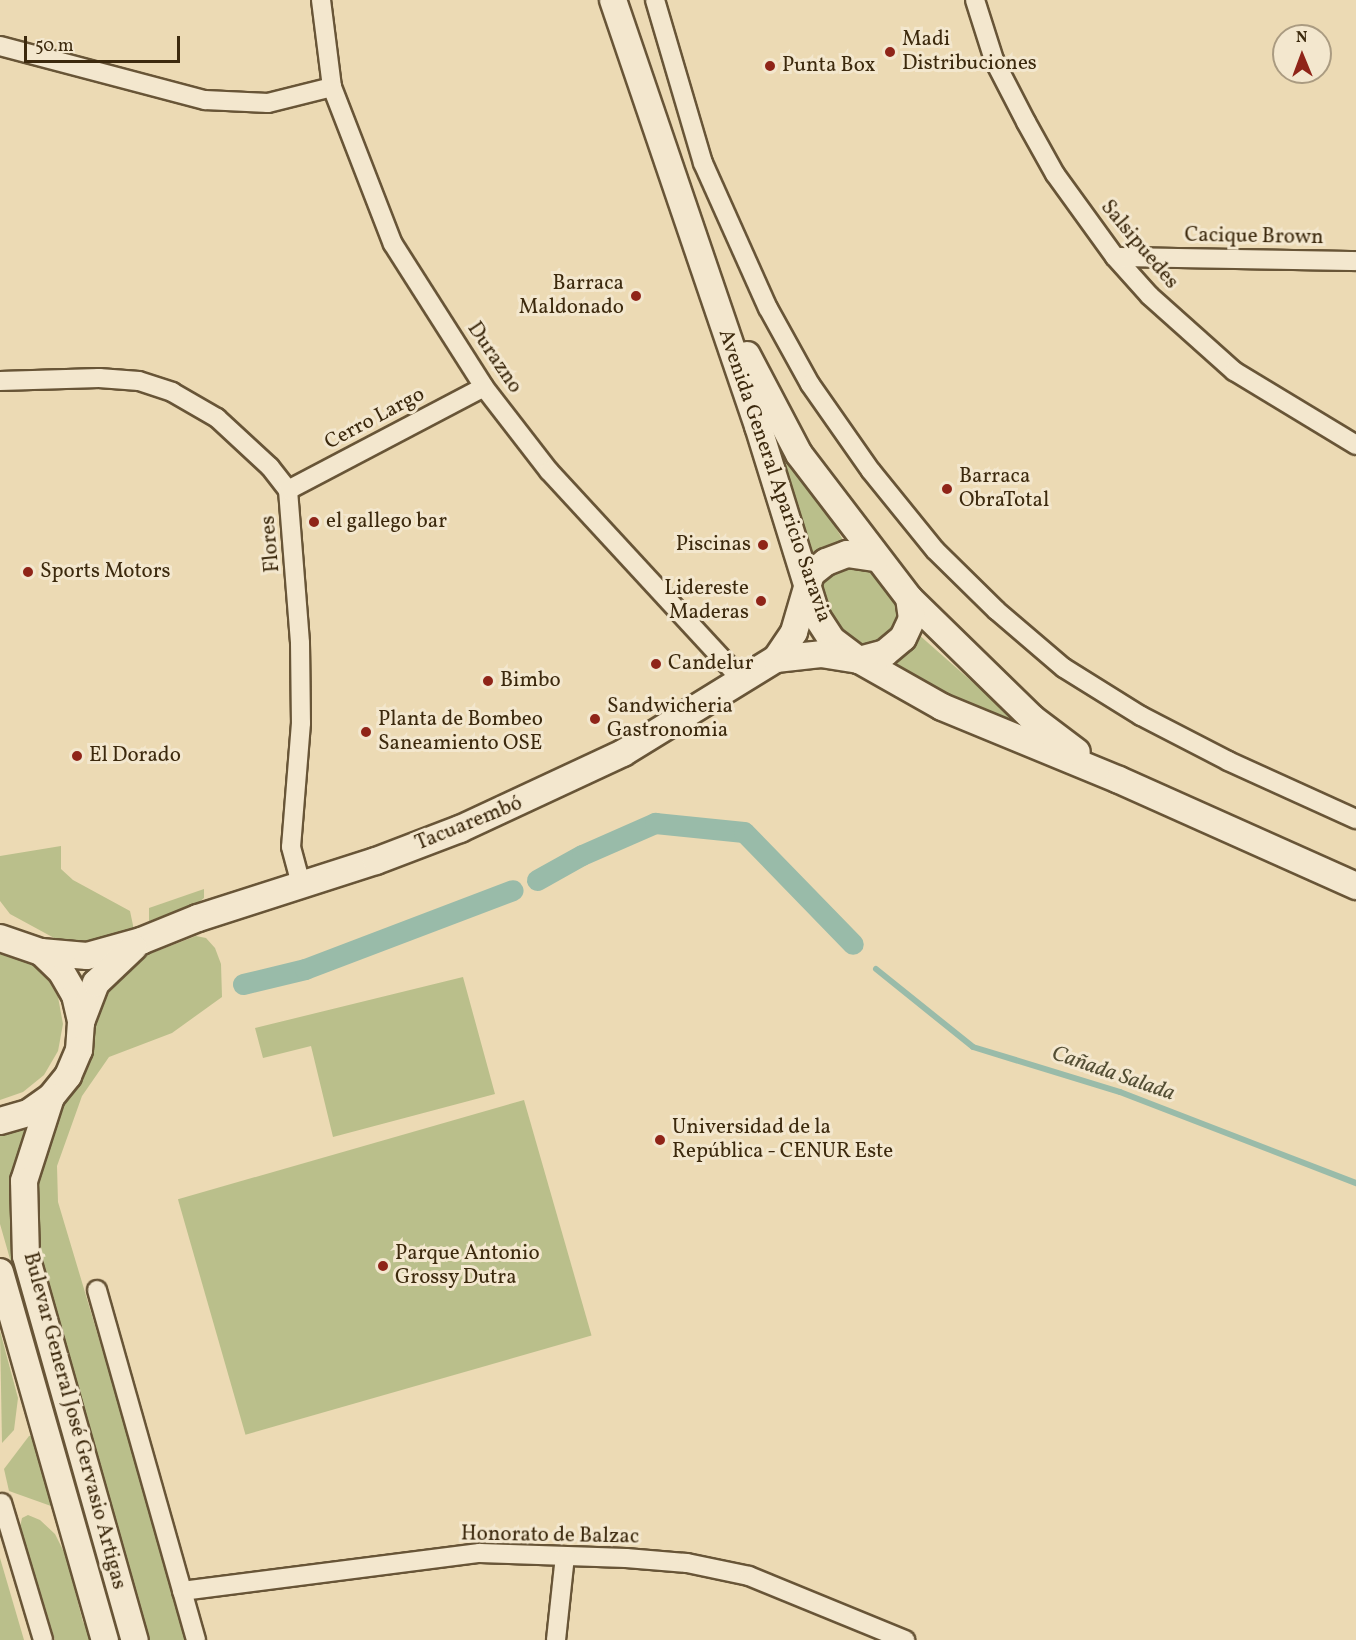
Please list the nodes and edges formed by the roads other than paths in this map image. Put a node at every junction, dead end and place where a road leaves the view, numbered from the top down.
1 (321, 0) edge
2 (613, 0) edge
3 (655, 0) edge
4 (975, 0) edge
5 (0, 46) edge
6 (332, 87) junction
7 (686, 212) junction
8 (1115, 257) junction
9 (1356, 261) edge
10 (0, 381) edge
11 (484, 387) junction
12 (1356, 445) edge
13 (288, 490) junction
14 (876, 558) junction
15 (806, 581) junction
16 (909, 598) junction
17 (776, 659) junction
18 (859, 660) junction
19 (741, 679) junction
20 (1119, 780) junction
21 (1356, 819) edge
22 (301, 884) junction
23 (1356, 886) edge
24 (4, 934) edge
25 (141, 941) junction
26 (40, 952) junction
27 (81, 1022) junction
28 (51, 1098) junction
29 (0, 1121) edge
30 (0, 1272) edge
31 (97, 1290) dead end
32 (2, 1503) dead end
33 (565, 1556) junction
34 (182, 1591) junction
35 (43, 1640) edge
36 (105, 1640) edge
37 (135, 1640) edge
38 (196, 1640) edge
39 (556, 1640) edge
40 (905, 1640) edge

1 - 6 street, Durazno
2 - 7 street, Avenida General Aparicio Saravia
3 - 21 street
4 - 8 street, Salsipuedes
5 - 6 street
6 - 11 street, Durazno
7 - 14 street, Avenida General Aparicio Saravia
7 - 15 street, Avenida General Aparicio Saravia
8 - 9 street, Cacique Brown
8 - 12 street, Salsipuedes
10 - 13 street, Flores
11 - 13 street, Cerro Largo
11 - 19 street, Durazno
13 - 22 street, Flores
14 - 15 street
14 - 16 street, Avenida General Aparicio Saravia
15 - 17 street, Tacuarembó
15 - 18 street, Avenida General Aparicio Saravia
16 - 18 street, Tacuarembó
16 - 20 street, Avenida General Aparicio Saravia
17 - 18 street, Tacuarembó
17 - 19 street, Tacuarembó
18 - 20 street, Avenida General Aparicio Saravia
19 - 22 street, Tacuarembó
20 - 23 street, Avenida General Aparicio Saravia
22 - 25 street, Tacuarembó
24 - 26 street
25 - 26 street, Tacuarembó
25 - 27 street, Tacuarembó
26 - 27 street
27 - 28 street
28 - 29 street
28 - 37 street, Bulevar General José Gervasio Artigas
30 - 36 street, Bulevar General José Gervasio Artigas
31 - 34 street
32 - 35 street
33 - 34 street, Honorato de Balzac
33 - 39 street
33 - 40 street, Honorato de Balzac
34 - 38 street

